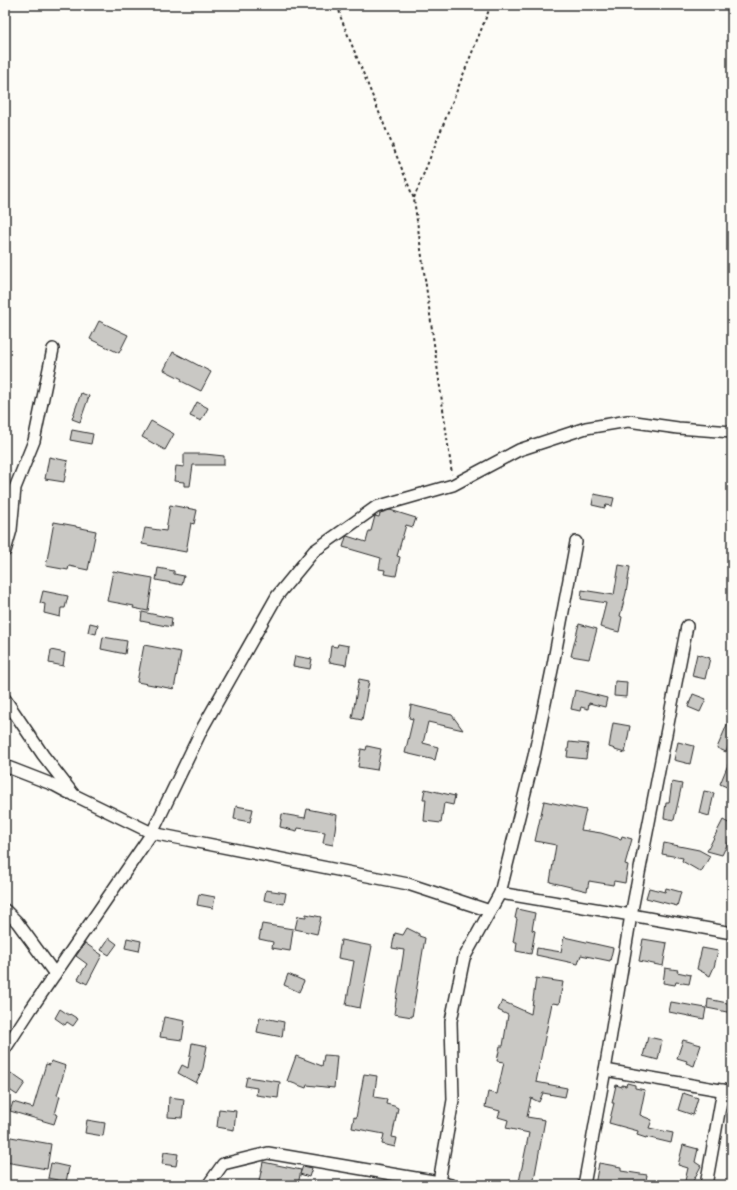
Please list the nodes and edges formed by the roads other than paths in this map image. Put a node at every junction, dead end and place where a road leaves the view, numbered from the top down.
1 (53, 349) dead end
2 (732, 432) edge
3 (576, 542) dead end
4 (5, 551) edge
5 (687, 626) dead end
6 (5, 699) edge
7 (5, 766) edge
8 (74, 795) junction
9 (152, 833) junction
10 (500, 893) junction
11 (5, 910) edge
12 (490, 911) junction
13 (631, 915) junction
14 (732, 933) edge
15 (55, 974) junction
16 (5, 1048) edge
17 (605, 1070) junction
18 (728, 1091) edge
19 (438, 1183) edge
20 (208, 1185) edge
21 (451, 1185) edge
22 (584, 1185) edge
23 (706, 1185) edge

1 - 4 street
2 - 9 street
3 - 10 street
5 - 13 street
6 - 8 street
7 - 8 street
8 - 9 street
9 - 12 street
9 - 15 street
10 - 12 street
10 - 13 street
11 - 15 street
12 - 19 street
13 - 14 street
13 - 17 street
15 - 16 street
17 - 18 street
17 - 22 street
18 - 23 street
19 - 20 street
19 - 21 street

